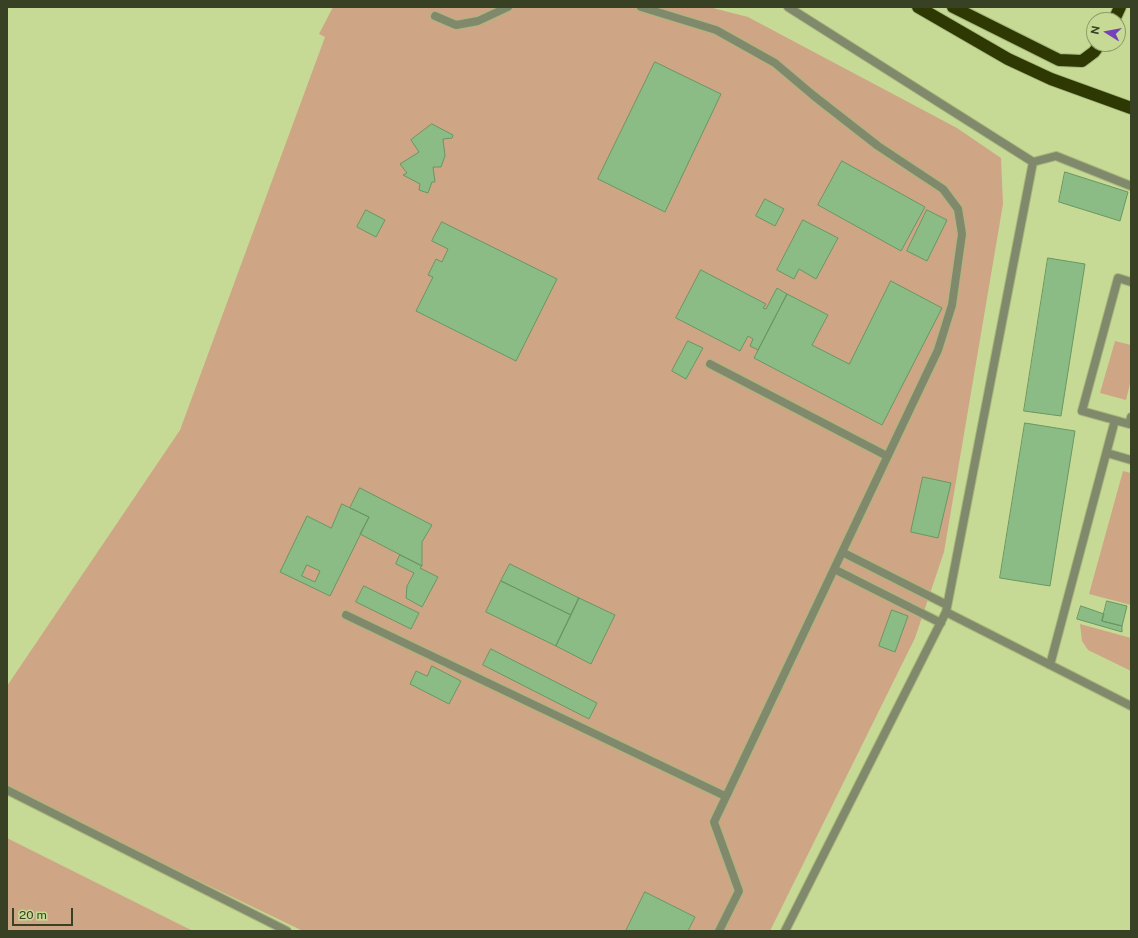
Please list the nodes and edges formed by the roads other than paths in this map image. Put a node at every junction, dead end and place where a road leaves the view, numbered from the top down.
1 (508, 7) edge
2 (641, 7) edge
3 (788, 7) edge
4 (918, 7) edge
5 (953, 7) edge
6 (435, 16) dead end
7 (1094, 52) edge
8 (1131, 108) edge
9 (1033, 162) junction
10 (1131, 186) edge
11 (1131, 282) edge
12 (710, 364) dead end
13 (1131, 417) edge
14 (1115, 420) junction
15 (1106, 452) junction
16 (887, 456) junction
17 (1131, 460) edge
18 (842, 552) junction
19 (834, 569) junction
20 (947, 609) junction
21 (346, 615) dead end
22 (941, 623) junction
23 (1050, 665) junction
24 (1131, 706) edge
25 (7, 790) edge
26 (725, 796) junction
27 (287, 931) edge
28 (719, 931) edge
29 (785, 931) edge

1 - 6 lane
2 - 16 lane
3 - 9 lane
4 - 8 highway
5 - 7 highway
9 - 10 lane
9 - 20 lane
11 - 14 lane
12 - 16 lane
13 - 14 lane
14 - 15 lane
15 - 17 lane
15 - 23 lane
16 - 18 lane
18 - 19 lane
18 - 20 lane
19 - 22 lane
19 - 26 lane
20 - 22 lane
20 - 23 lane
21 - 26 lane
22 - 29 lane
23 - 24 lane
25 - 27 lane
26 - 28 lane

